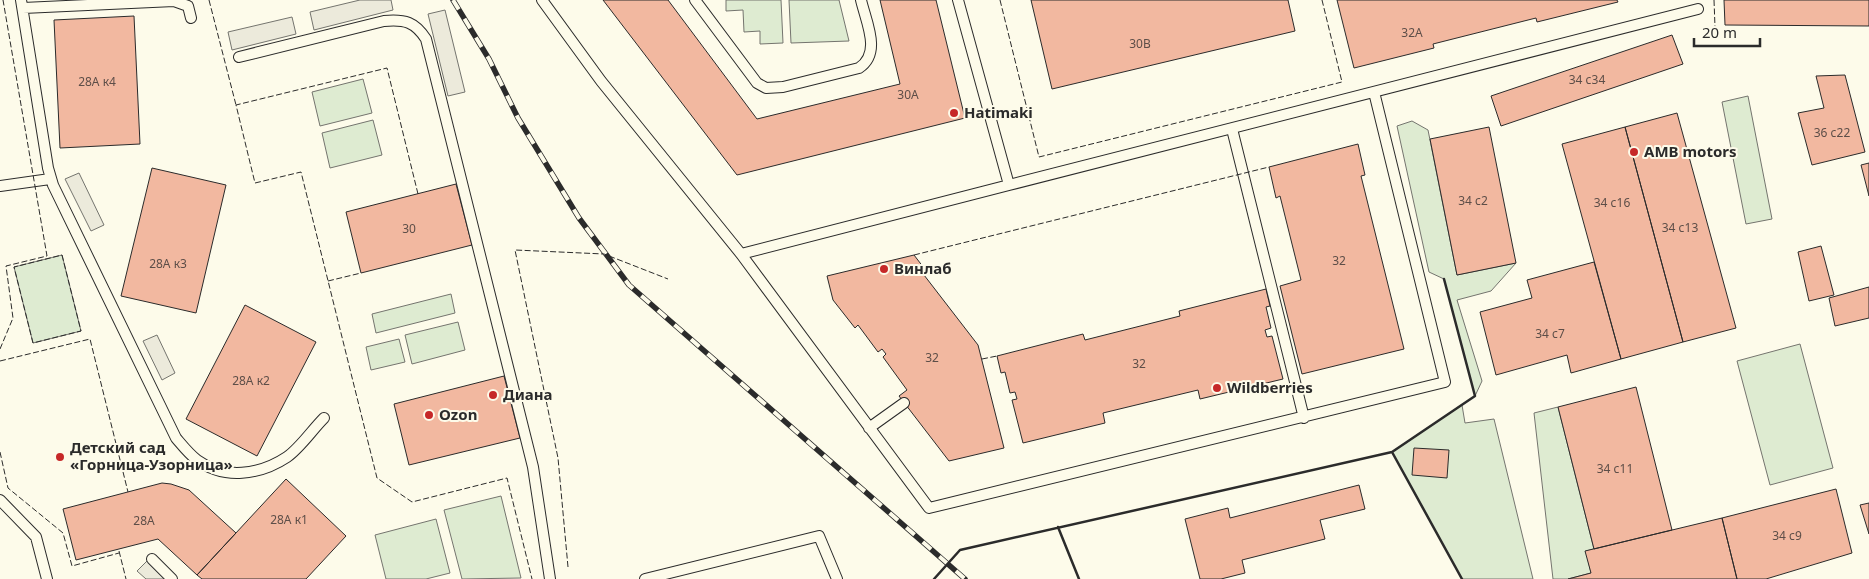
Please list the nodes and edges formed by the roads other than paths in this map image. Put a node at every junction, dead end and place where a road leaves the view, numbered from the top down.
1 (542, 0) edge
2 (695, 0) edge
3 (861, 0) edge
4 (958, 0) edge
5 (22, 4) edge
6 (1698, 9) dead end
7 (191, 18) dead end
8 (239, 56) dead end
9 (1374, 92) junction
10 (1232, 129) junction
11 (50, 179) junction
12 (1009, 185) junction
13 (0, 186) edge
14 (741, 254) junction
15 (904, 402) dead end
16 (324, 418) dead end
17 (1304, 418) junction
18 (870, 428) junction
19 (0, 500) edge
20 (152, 559) dead end
21 (47, 579) edge
22 (172, 579) edge
23 (550, 579) edge
24 (645, 579) edge
25 (837, 579) edge

1 - 14 lane
2 - 3 lane
4 - 12 lane
5 - 7 lane
5 - 11 lane
6 - 9 lane
8 - 23 lane
9 - 10 lane
9 - 17 lane
10 - 12 lane
10 - 17 lane
11 - 13 lane
11 - 16 lane
12 - 14 lane
14 - 18 lane
15 - 18 lane
17 - 18 lane
19 - 21 lane
20 - 22 lane
24 - 25 lane

